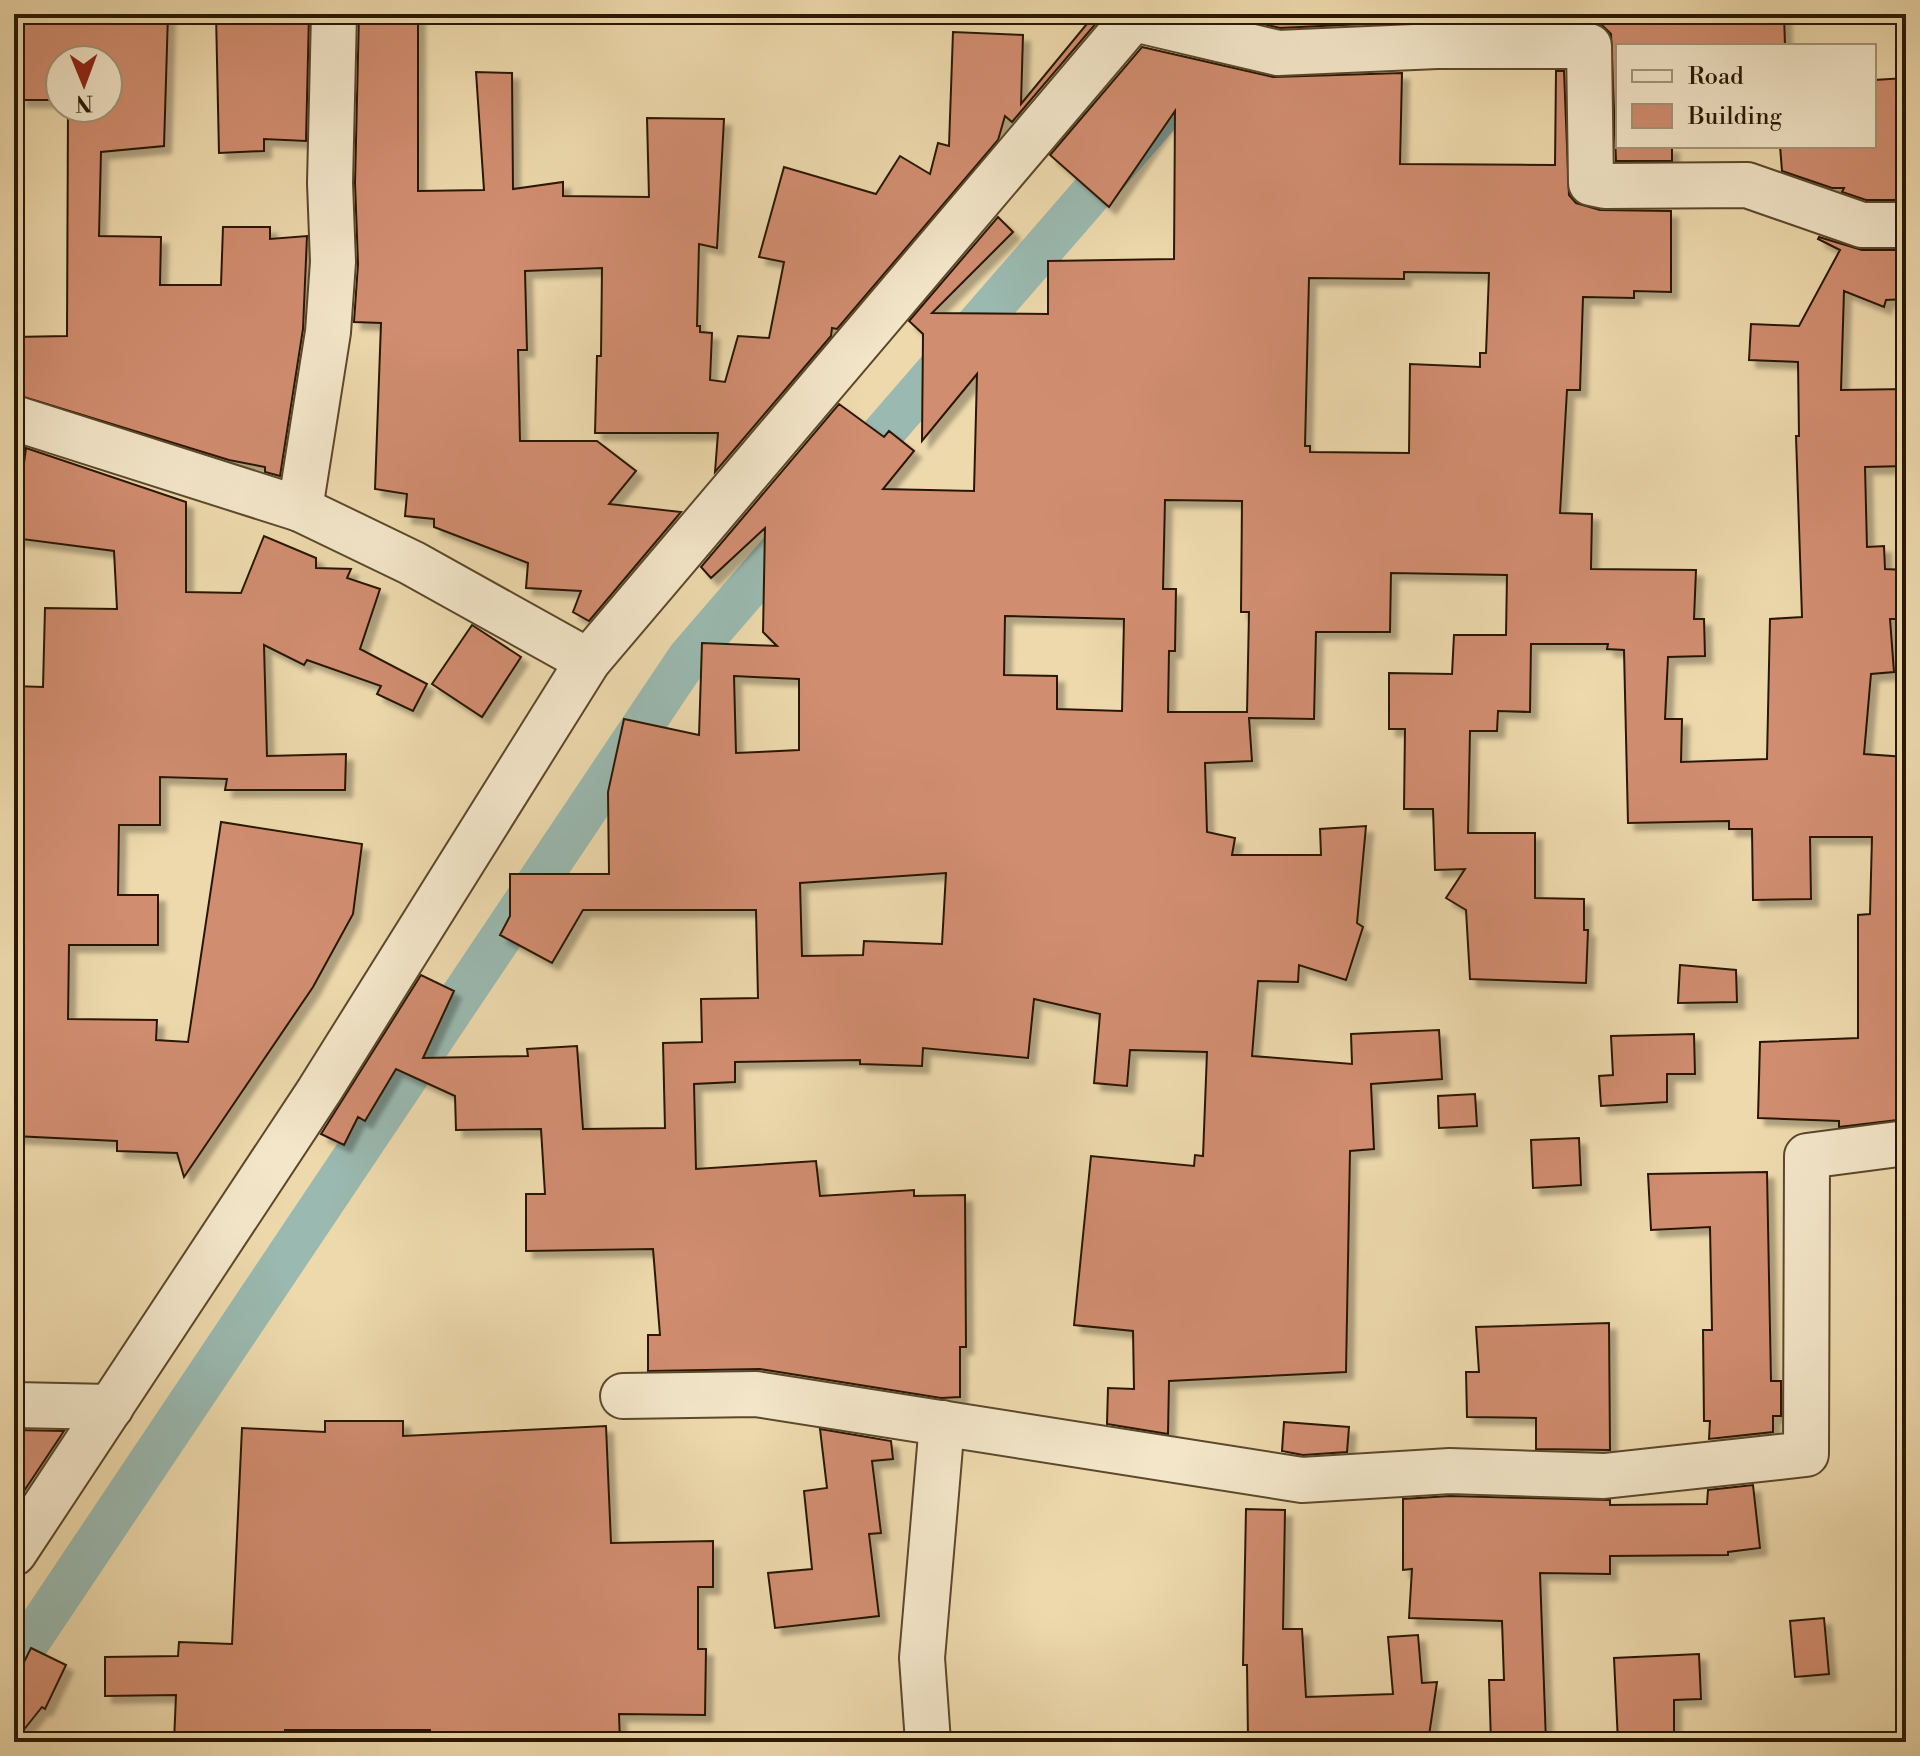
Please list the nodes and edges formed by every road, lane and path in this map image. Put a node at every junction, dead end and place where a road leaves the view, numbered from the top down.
1 (334, 14) edge
2 (1136, 17) edge
3 (1906, 225) edge
4 (14, 418) edge
5 (300, 509) junction
6 (588, 661) junction
7 (1906, 1143) edge
8 (623, 1396) dead end
9 (14, 1405) edge
10 (111, 1407) junction
11 (942, 1423) junction
12 (14, 1553) edge
13 (928, 1742) edge

1 - 5 street
2 - 3 street
2 - 6 street
4 - 5 street
5 - 6 street
6 - 10 street
7 - 11 street
8 - 11 street
9 - 10 street
10 - 12 street
11 - 13 street

